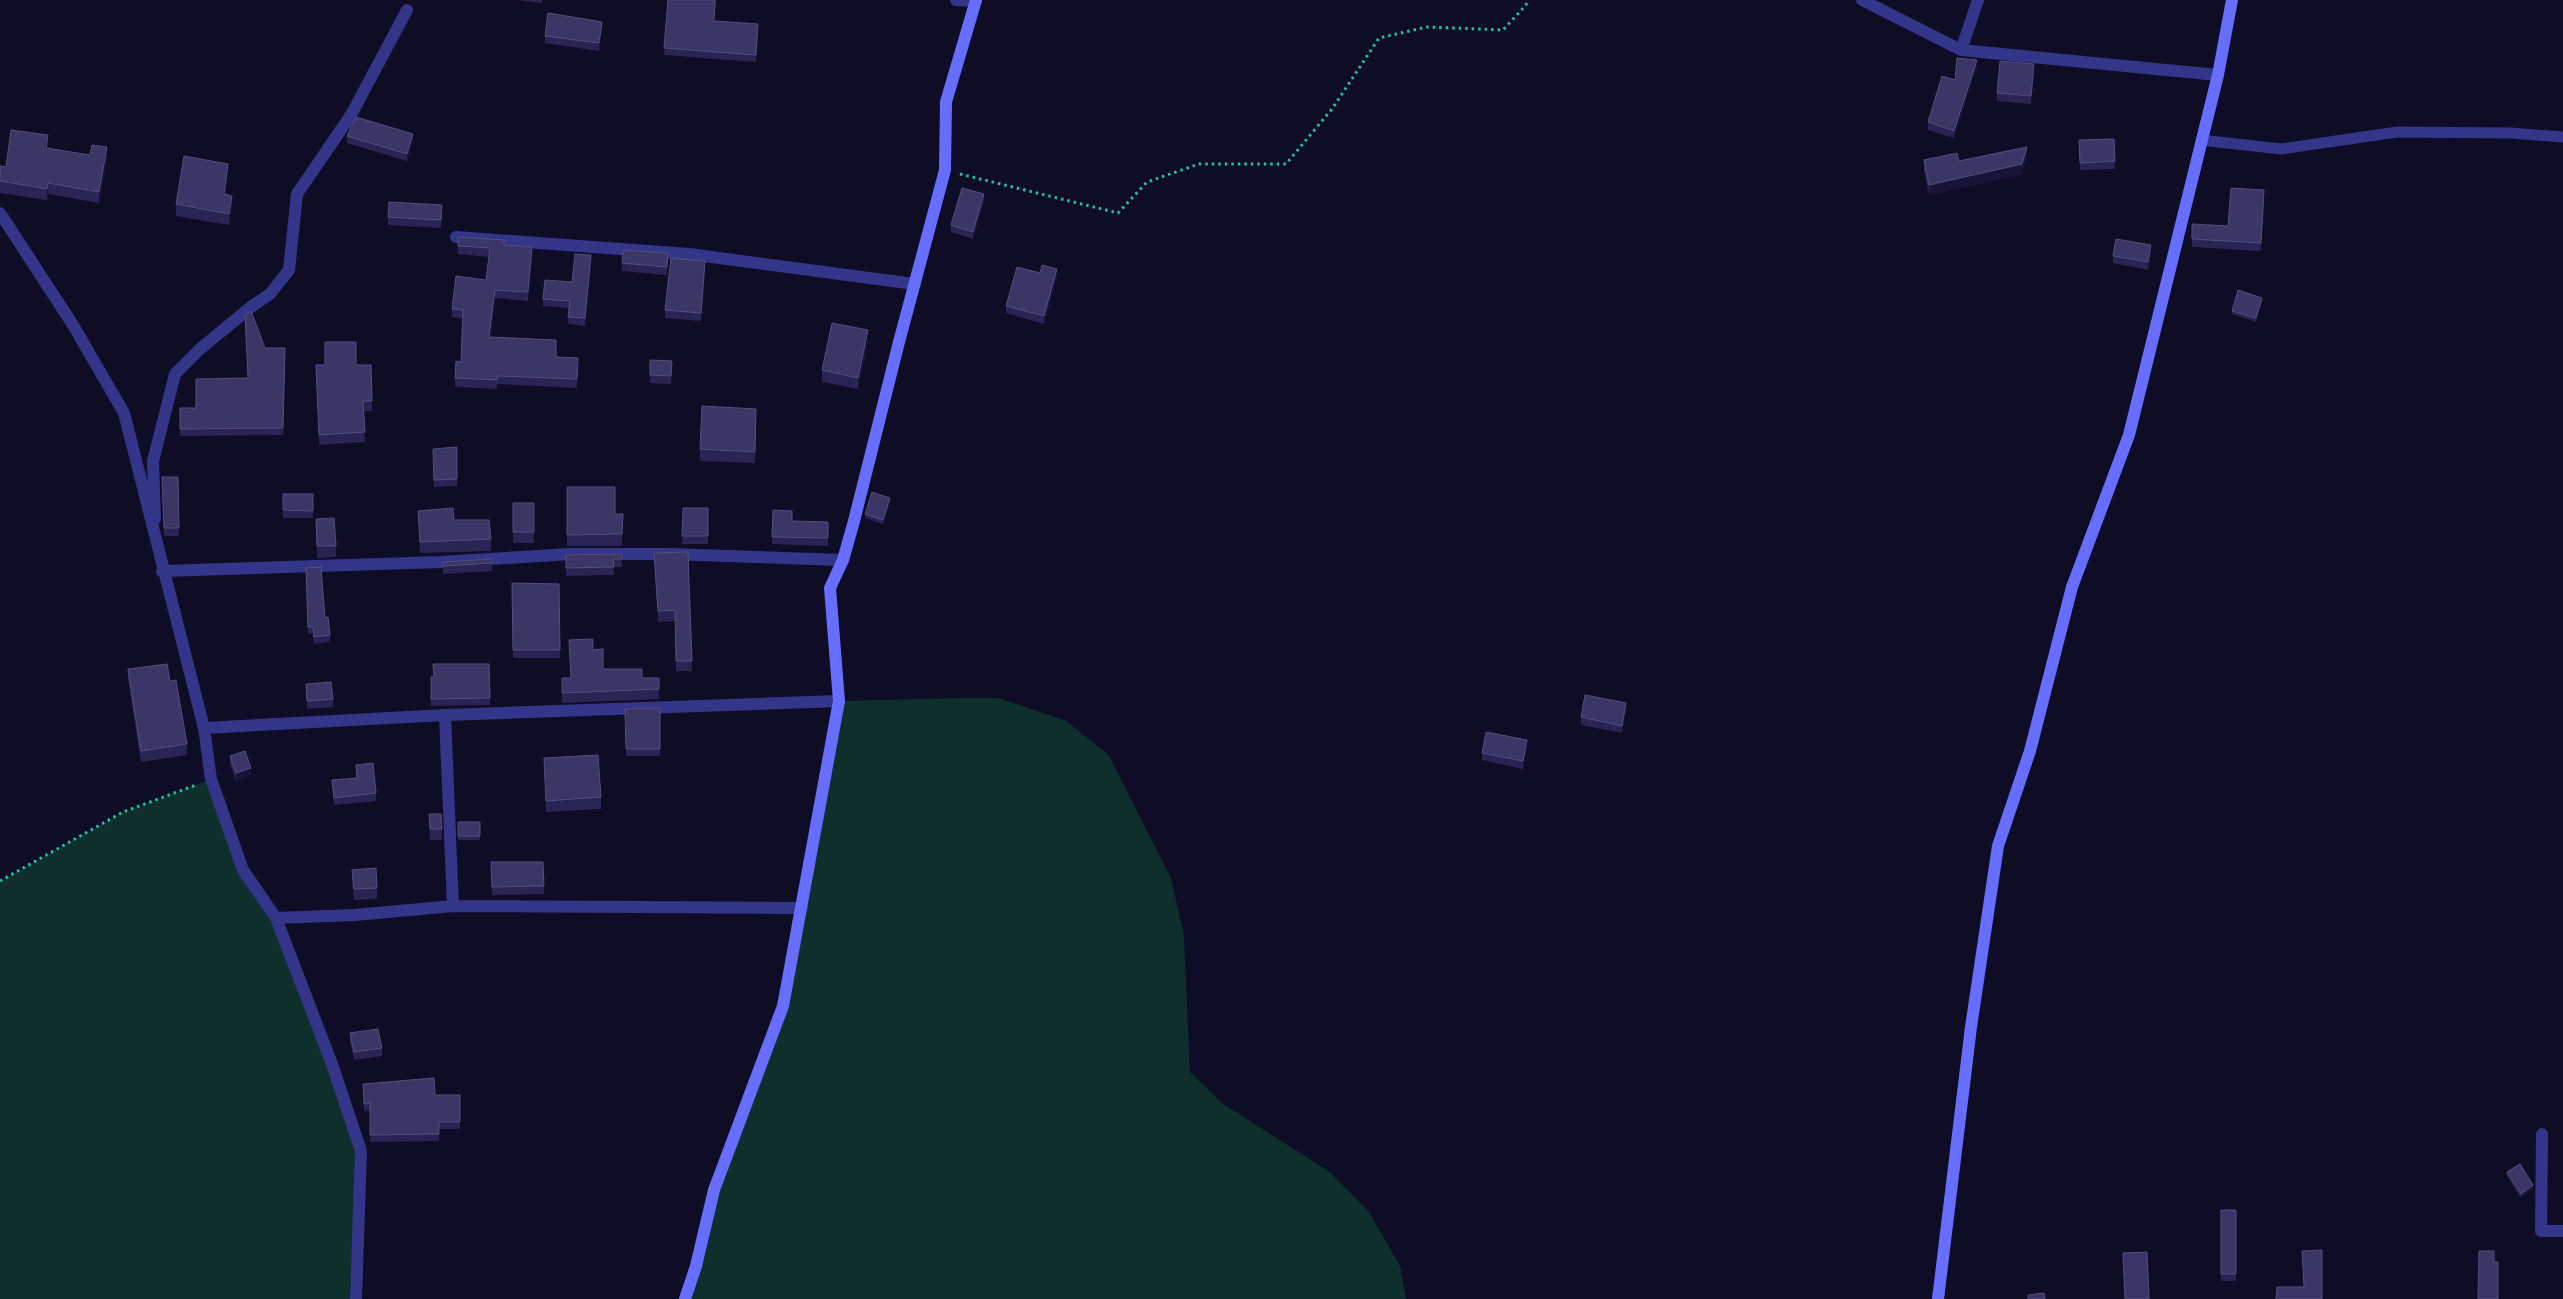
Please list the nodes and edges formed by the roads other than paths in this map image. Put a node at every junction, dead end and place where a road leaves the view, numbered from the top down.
1 (956, 0) edge
2 (976, 0) edge
3 (1862, 0) edge
4 (1978, 0) edge
5 (2232, 0) edge
6 (407, 10) dead end
7 (1961, 50) junction
8 (2218, 75) junction
9 (2563, 137) edge
10 (2201, 140) junction
11 (0, 213) edge
12 (456, 236) edge
13 (915, 284) junction
14 (843, 560) junction
15 (162, 571) junction
16 (839, 702) junction
17 (445, 715) junction
18 (204, 728) junction
19 (454, 906) junction
20 (802, 908) junction
21 (276, 918) junction
22 (2542, 1134) dead end
23 (2563, 1232) edge
24 (356, 1299) edge
25 (685, 1299) edge
26 (1938, 1299) edge

1 - 2 street
2 - 13 street
3 - 7 street
4 - 7 street
5 - 8 street
6 - 15 street
7 - 8 street
8 - 10 street
9 - 10 lane
10 - 26 street
11 - 15 street
12 - 13 street
13 - 14 street
14 - 15 street
14 - 16 street
15 - 18 street
16 - 17 street
16 - 20 street
17 - 18 street
17 - 19 street
18 - 21 street
19 - 20 street
19 - 21 street
20 - 25 street
21 - 24 street
22 - 23 street

